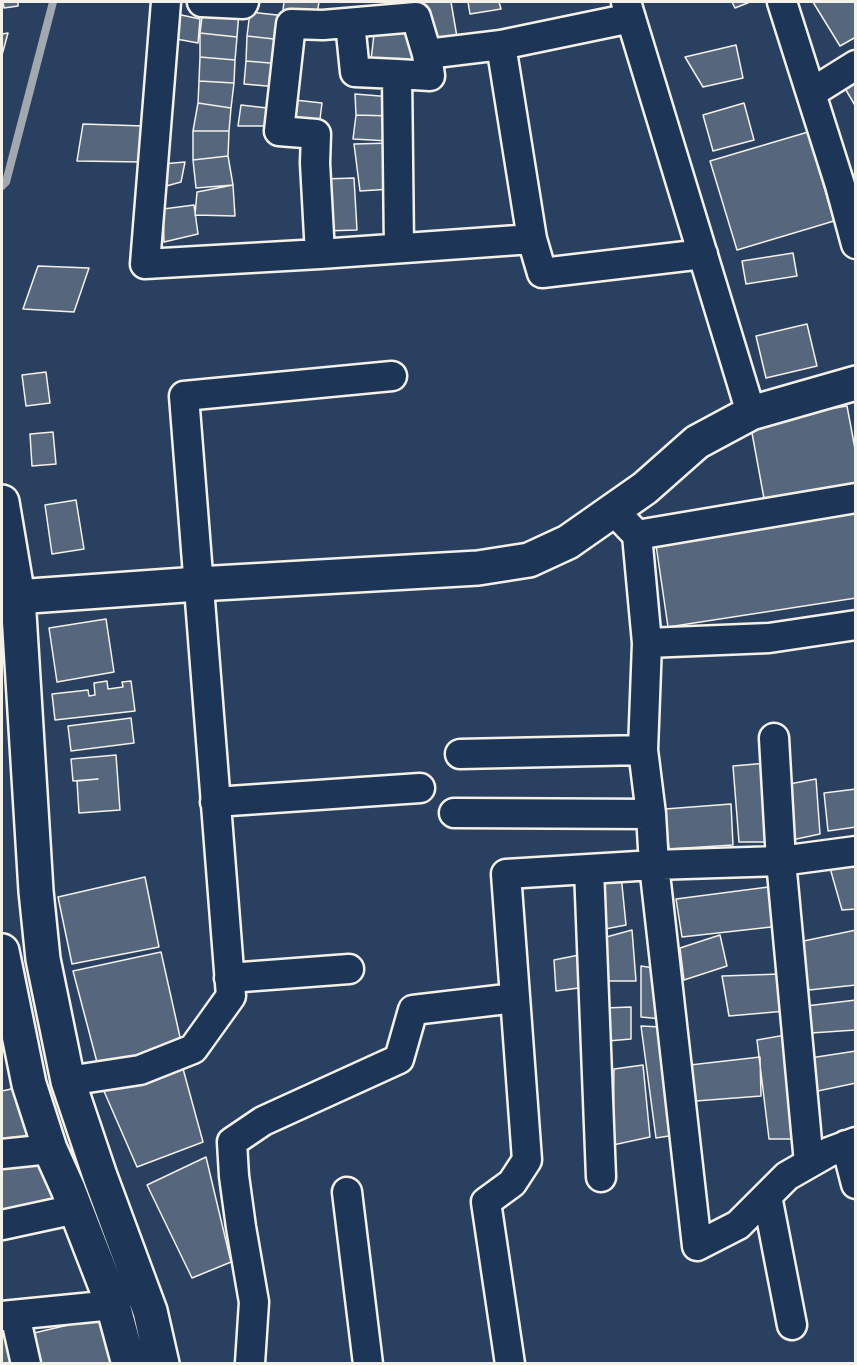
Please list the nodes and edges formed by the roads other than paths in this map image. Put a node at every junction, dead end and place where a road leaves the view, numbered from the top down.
1 (166, 2) edge
2 (202, 2) edge
3 (244, 2) edge
4 (782, 2) edge
5 (628, 10) edge
6 (333, 17) edge
7 (501, 45) junction
8 (427, 54) junction
9 (855, 65) edge
10 (397, 74) junction
11 (811, 93) junction
12 (854, 230) edge
13 (532, 239) junction
14 (399, 248) junction
15 (320, 254) junction
16 (703, 254) junction
17 (392, 376) dead end
18 (855, 385) edge
19 (751, 413) junction
20 (855, 498) edge
21 (2, 502) edge
22 (613, 510) junction
23 (637, 536) junction
24 (198, 584) junction
25 (10, 597) edge
26 (855, 625) edge
27 (646, 643) junction
28 (774, 738) dead end
29 (643, 750) junction
30 (460, 754) dead end
31 (420, 788) dead end
32 (215, 802) junction
33 (454, 813) dead end
34 (651, 814) junction
35 (855, 851) edge
36 (781, 861) junction
37 (654, 865) junction
38 (589, 869) junction
39 (2, 951) edge
40 (349, 969) dead end
41 (229, 978) junction
42 (515, 998) junction
43 (68, 1081) junction
44 (851, 1143) edge
45 (50, 1149) junction
46 (2, 1154) edge
47 (808, 1163) junction
48 (601, 1177) dead end
49 (855, 1184) edge
50 (347, 1192) dead end
51 (767, 1197) junction
52 (76, 1209) junction
53 (2, 1225) edge
54 (113, 1305) junction
55 (8, 1315) edge
56 (792, 1325) dead end
57 (250, 1363) edge
58 (26, 1364) edge
59 (129, 1364) edge
60 (162, 1364) edge
61 (368, 1364) edge
62 (510, 1364) edge

1 - 15 street
2 - 3 street
4 - 11 street
5 - 7 street
5 - 16 street
6 - 8 street
6 - 10 street
6 - 15 street
7 - 8 street
7 - 13 street
8 - 10 street
9 - 11 street
10 - 14 street
11 - 12 street
13 - 14 street
13 - 16 street
14 - 15 street
16 - 19 street
17 - 24 street
18 - 19 street
19 - 22 street
20 - 23 street
21 - 25 street
22 - 23 street
22 - 24 street
23 - 27 street
24 - 25 street
24 - 32 street
25 - 43 street
26 - 27 street
27 - 29 street
28 - 36 street
29 - 30 street
29 - 34 street
31 - 32 street
32 - 41 street
33 - 34 street
34 - 37 street
35 - 36 street
36 - 37 street
36 - 47 street
37 - 38 street
37 - 51 street
38 - 42 street
38 - 48 street
39 - 45 street
40 - 41 street
41 - 43 street
42 - 57 street
42 - 62 street
43 - 60 street
44 - 47 street
44 - 49 street
45 - 46 street
45 - 52 street
47 - 51 street
50 - 61 street
51 - 56 street
52 - 53 street
52 - 54 street
54 - 55 street
54 - 59 street
55 - 58 street

